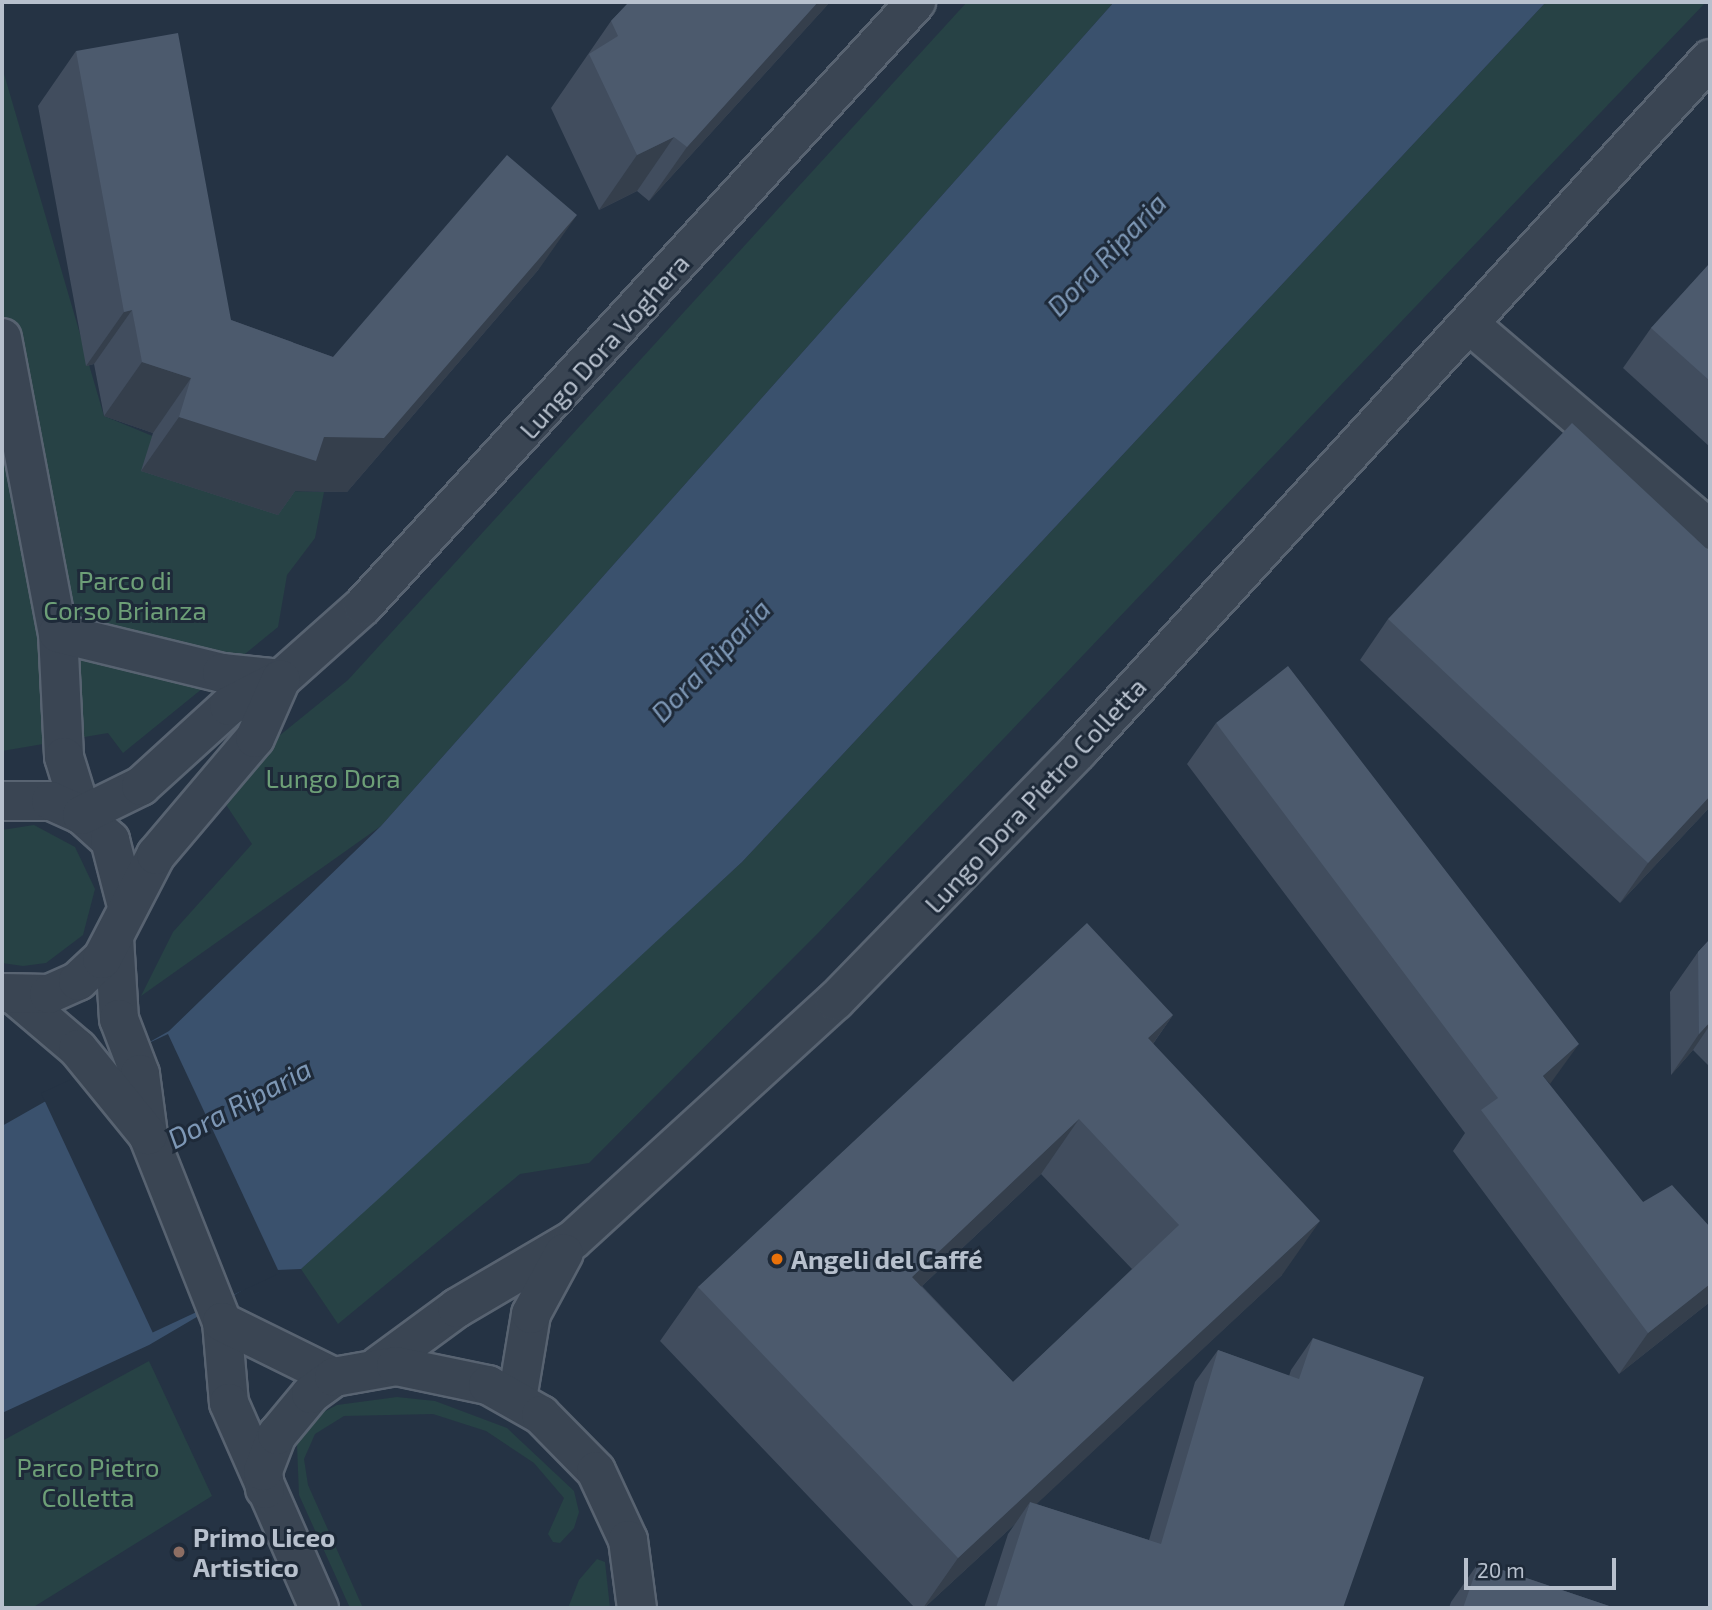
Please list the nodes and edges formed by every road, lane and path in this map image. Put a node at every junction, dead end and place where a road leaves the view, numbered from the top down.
1 (898, 10) edge
2 (1710, 59) edge
3 (1469, 324) junction
4 (2, 338) edge
5 (1710, 530) edge
6 (58, 634) junction
7 (281, 679) junction
8 (2, 801) edge
9 (82, 815) junction
10 (121, 922) junction
11 (9, 995) edge
12 (148, 1135) junction
13 (573, 1240) junction
14 (222, 1322) junction
15 (377, 1366) junction
16 (334, 1377) junction
17 (517, 1399) junction
18 (265, 1489) junction
19 (319, 1608) edge
20 (637, 1608) edge

1 - 7 street, Lungo Dora Voghera
2 - 3 street, Lungo Dora Pietro Colletta
3 - 5 street
3 - 13 street, Lungo Dora Pietro Colletta
4 - 6 street
6 - 7 street
6 - 9 street
7 - 9 street, Lungo Dora Voghera
7 - 10 street, Lungo Dora Voghera
8 - 9 street
9 - 10 street
10 - 11 street, Lungo Dora Voghera
10 - 12 street
11 - 12 street
12 - 14 street
13 - 15 street, Lungo Dora Pietro Colletta
13 - 17 street, Lungo Dora Pietro Colletta
14 - 16 street
14 - 18 street
15 - 16 street
15 - 17 street
16 - 18 street
17 - 20 street
18 - 19 street

